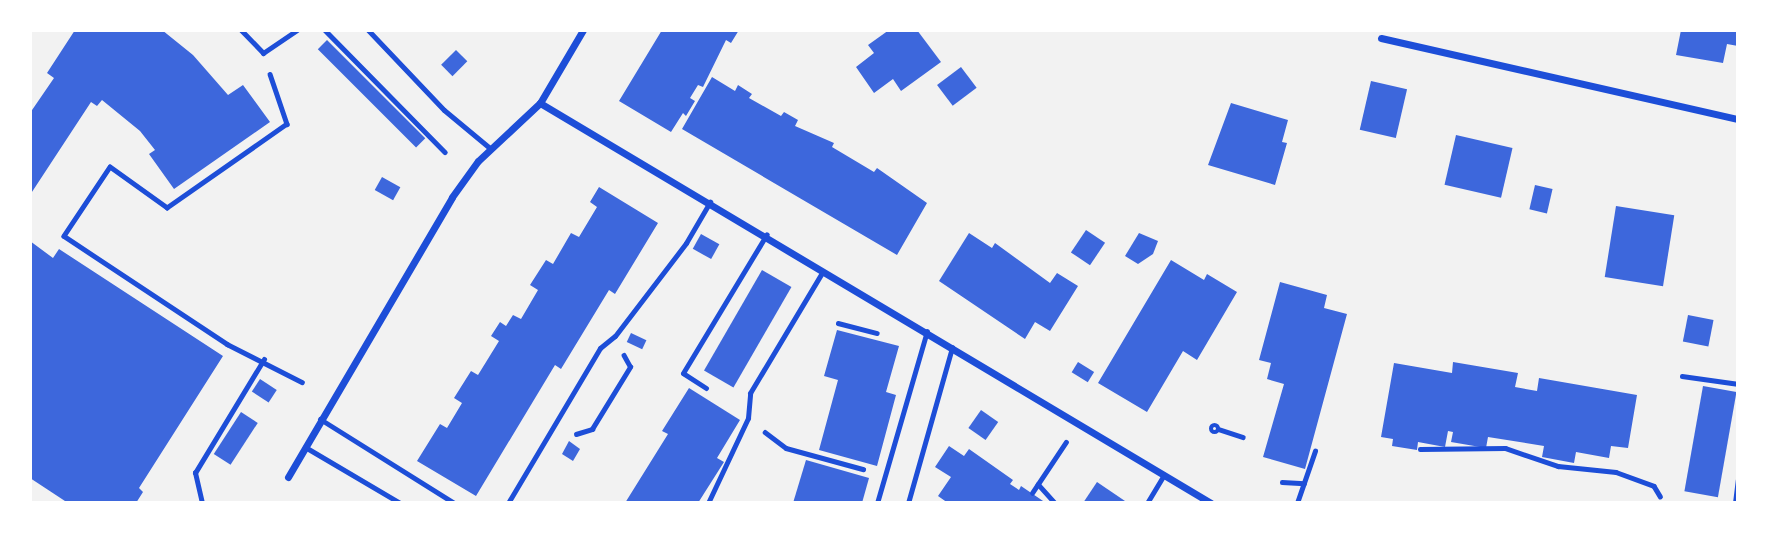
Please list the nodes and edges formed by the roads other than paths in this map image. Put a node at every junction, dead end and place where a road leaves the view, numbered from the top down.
1 (241, 30) edge
2 (297, 30) edge
3 (368, 30) edge
4 (583, 30) edge
5 (1381, 38) dead end
6 (540, 103) junction
7 (1738, 119) edge
8 (491, 149) junction
9 (710, 201) junction
10 (767, 234) junction
11 (824, 269) junction
12 (927, 331) junction
13 (952, 347) junction
14 (706, 388) dead end
15 (320, 419) junction
16 (305, 447) junction
17 (1164, 475) junction
18 (288, 477) dead end
19 (400, 503) edge
20 (454, 503) edge
21 (508, 503) edge
22 (708, 503) edge
23 (877, 503) edge
24 (908, 503) edge
25 (1147, 503) edge
26 (1211, 503) edge

1 - 2 lane
3 - 8 lane
4 - 6 street
5 - 7 street
6 - 8 street
6 - 9 street
8 - 15 street
9 - 10 street
9 - 21 lane
10 - 11 street
10 - 14 lane
11 - 12 street
11 - 22 lane
12 - 13 street
12 - 23 lane
13 - 17 street
13 - 24 lane
15 - 16 street
15 - 20 lane
16 - 18 street
16 - 19 lane
17 - 25 lane
17 - 26 street

